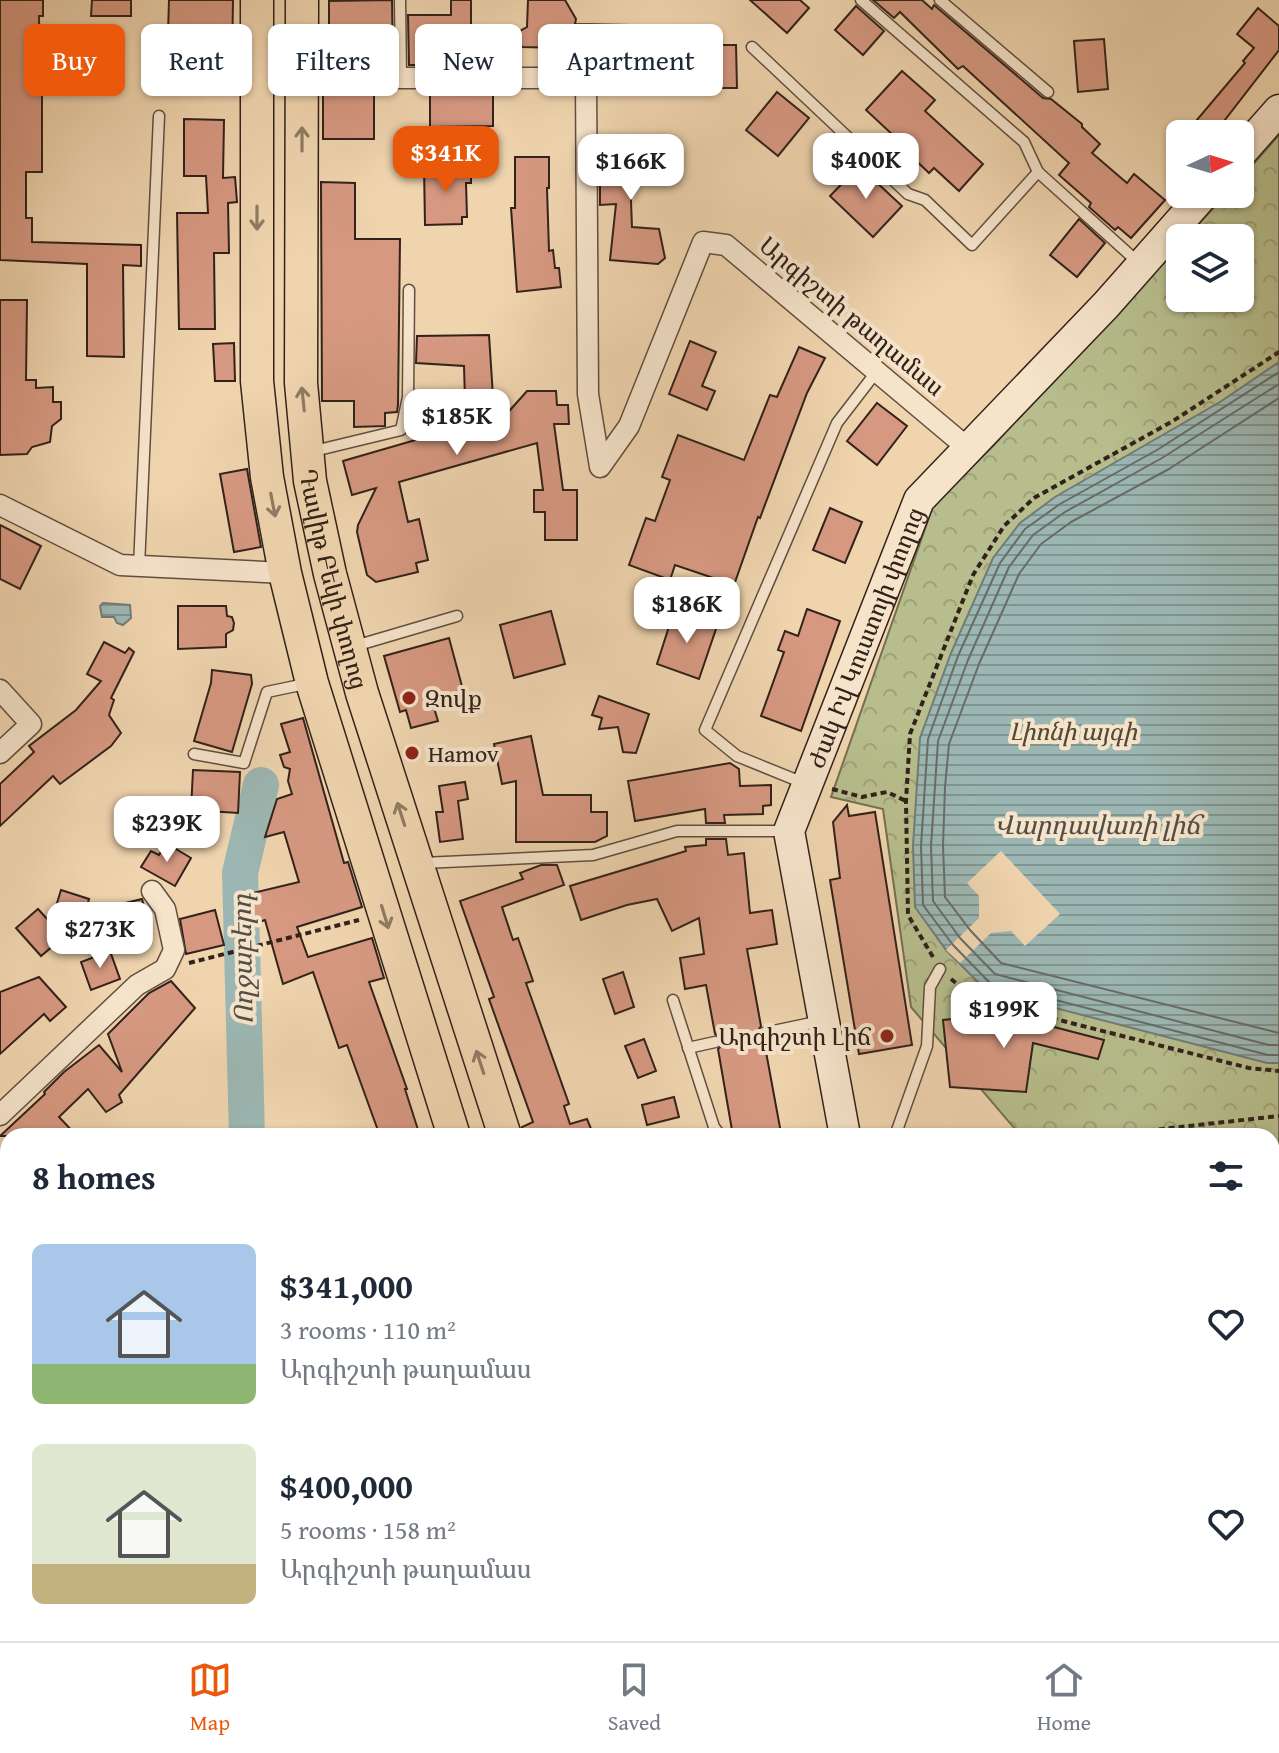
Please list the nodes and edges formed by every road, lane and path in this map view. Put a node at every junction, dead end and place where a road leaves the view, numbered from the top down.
1 (257, 0) edge
2 (302, 0) edge
3 (400, 0) edge
4 (861, 0) edge
5 (940, 0) edge
6 (302, 24) edge
7 (752, 47) dead end
8 (401, 78) joint
9 (1048, 92) dead end
10 (302, 96) edge
11 (1279, 110) edge
12 (159, 116) dead end
13 (1254, 138) edge
14 (1038, 172) junction
15 (1192, 208) edge
16 (1142, 265) junction
17 (409, 290) dead end
18 (1279, 352) edge
19 (877, 371) junction
20 (970, 450) junction
21 (308, 453) junction
22 (0, 505) edge
23 (139, 567) junction
24 (285, 573) junction
25 (457, 616) dead end
26 (350, 647) junction
27 (312, 683) junction
28 (0, 690) edge
29 (0, 753) edge
30 (194, 754) dead end
31 (808, 784) junction
32 (906, 801) junction
33 (789, 831) junction
34 (416, 864) junction
35 (152, 891) dead end
36 (384, 914) junction
37 (220, 955) dead end
38 (940, 969) junction
39 (673, 1000) dead end
40 (823, 1020) junction
41 (764, 1033) dead end
42 (715, 1042) dead end
43 (688, 1048) junction
44 (1279, 1071) edge
45 (0, 1115) edge
46 (1279, 1116) edge
47 (451, 1128) edge
48 (502, 1128) edge
49 (715, 1128) edge
50 (843, 1128) edge
51 (898, 1128) edge
52 (1171, 1128) edge

1 -> 24 main road, Դավիթ Բեկի փողոց
2 - 6 main road, Դավիթ Բեկի փողոց
3 - 8 lane
4 - 14 lane
5 - 9 lane
7 - 14 lane
8 - 19 street, Արգիշտի թաղամաս
21 -> 10 main road, Դավիթ Բեկի փողոց
11 - 13 main road
12 - 23 lane
14 - 16 lane
15 - 16 main road, Ժակ Իվ Կուստոյի փողոց
16 - 20 main road, Ժակ Իվ Կուստոյի փողոց
17 - 21 lane
18 - 32 path
19 - 20 street, Արգիշտի թաղամաս
19 - 31 lane
20 - 31 main road, Ժակ Իվ Կուստոյի փողոց
21 - 26 main road, Դավիթ Բեկի փողոց
22 - 23 street, Դավիթ Բեկի փողոց
23 - 24 street, Դավիթ Բեկի փողոց
24 - 27 main road, Դավիթ Բեկի փողոց
25 - 26 lane
34 -> 26 main road, Դավիթ Բեկի փողոց
27 - 30 lane
27 - 36 main road, Դավիթ Բեկի փողոց
28 - 29 street
31 - 32 path
31 - 33 main road, Ժակ Իվ Կուստոյի փողոց
32 - 38 path
33 - 34 lane
33 - 40 main road
48 -> 34 main road, Դավիթ Բեկի փողոց
35 - 45 street
36 - 37 path
36 -> 47 main road, Դավիթ Բեկի փողոց
38 - 44 path
38 - 51 lane
39 - 43 lane
40 - 41 lane
40 - 50 main road
42 - 43 lane
43 - 49 lane
46 - 52 path

